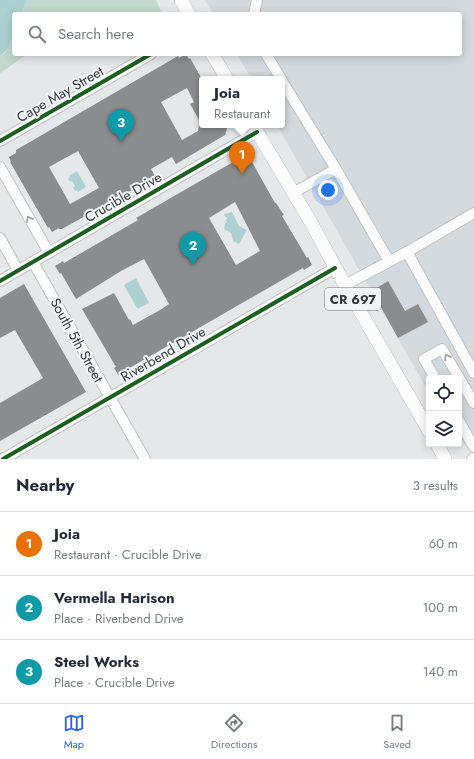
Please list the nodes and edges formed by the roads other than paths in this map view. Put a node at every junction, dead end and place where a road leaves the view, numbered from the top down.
1 (181, 0) edge
2 (257, 0) edge
3 (188, 12) edge
4 (254, 12) edge
5 (148, 56) edge
6 (213, 56) edge
7 (267, 56) edge
8 (224, 76) edge
9 (279, 76) edge
10 (285, 86) edge
11 (255, 128) edge
12 (0, 141) edge
13 (0, 167) edge
14 (336, 169) junction
15 (293, 193) junction
16 (474, 213) edge
17 (0, 238) edge
18 (406, 252) junction
19 (48, 253) junction
20 (389, 261) junction
21 (33, 262) junction
22 (335, 268) junction
23 (18, 270) junction
24 (0, 281) edge
25 (345, 285) junction
26 (474, 373) edge
27 (433, 375) edge
28 (457, 375) edge
29 (462, 383) edge
30 (110, 398) junction
31 (474, 403) edge
32 (426, 426) edge
33 (462, 426) edge
34 (439, 447) edge
35 (474, 447) edge
36 (3, 459) edge
37 (145, 459) edge
38 (445, 459) edge

1 - 3 main road
2 - 4 street
5 - 12 street, Cape May Street
6 - 8 main road
7 - 9 street
10 - 14 street
11 - 15 main road, CR 697
11 - 19 street, Crucible Drive
19 -> 13 street
14 - 15 street
14 - 20 street
15 - 22 main road, CR 697
16 - 18 street
17 - 23 street
18 - 20 street
18 - 26 street
19 - 21 street, Crucible Drive
20 - 25 street
21 - 23 street, Crucible Drive
21 - 30 street, South 5th Street
22 - 25 main road, CR 697
22 - 30 street, Riverbend Drive
23 - 24 street, Crucible Drive
25 - 32 main road, CR 697
28 -> 27 street
31 -> 29 street
30 - 36 street, Riverbend Drive
30 - 37 street, South 5th Street
33 - 35 street
34 - 38 main road

